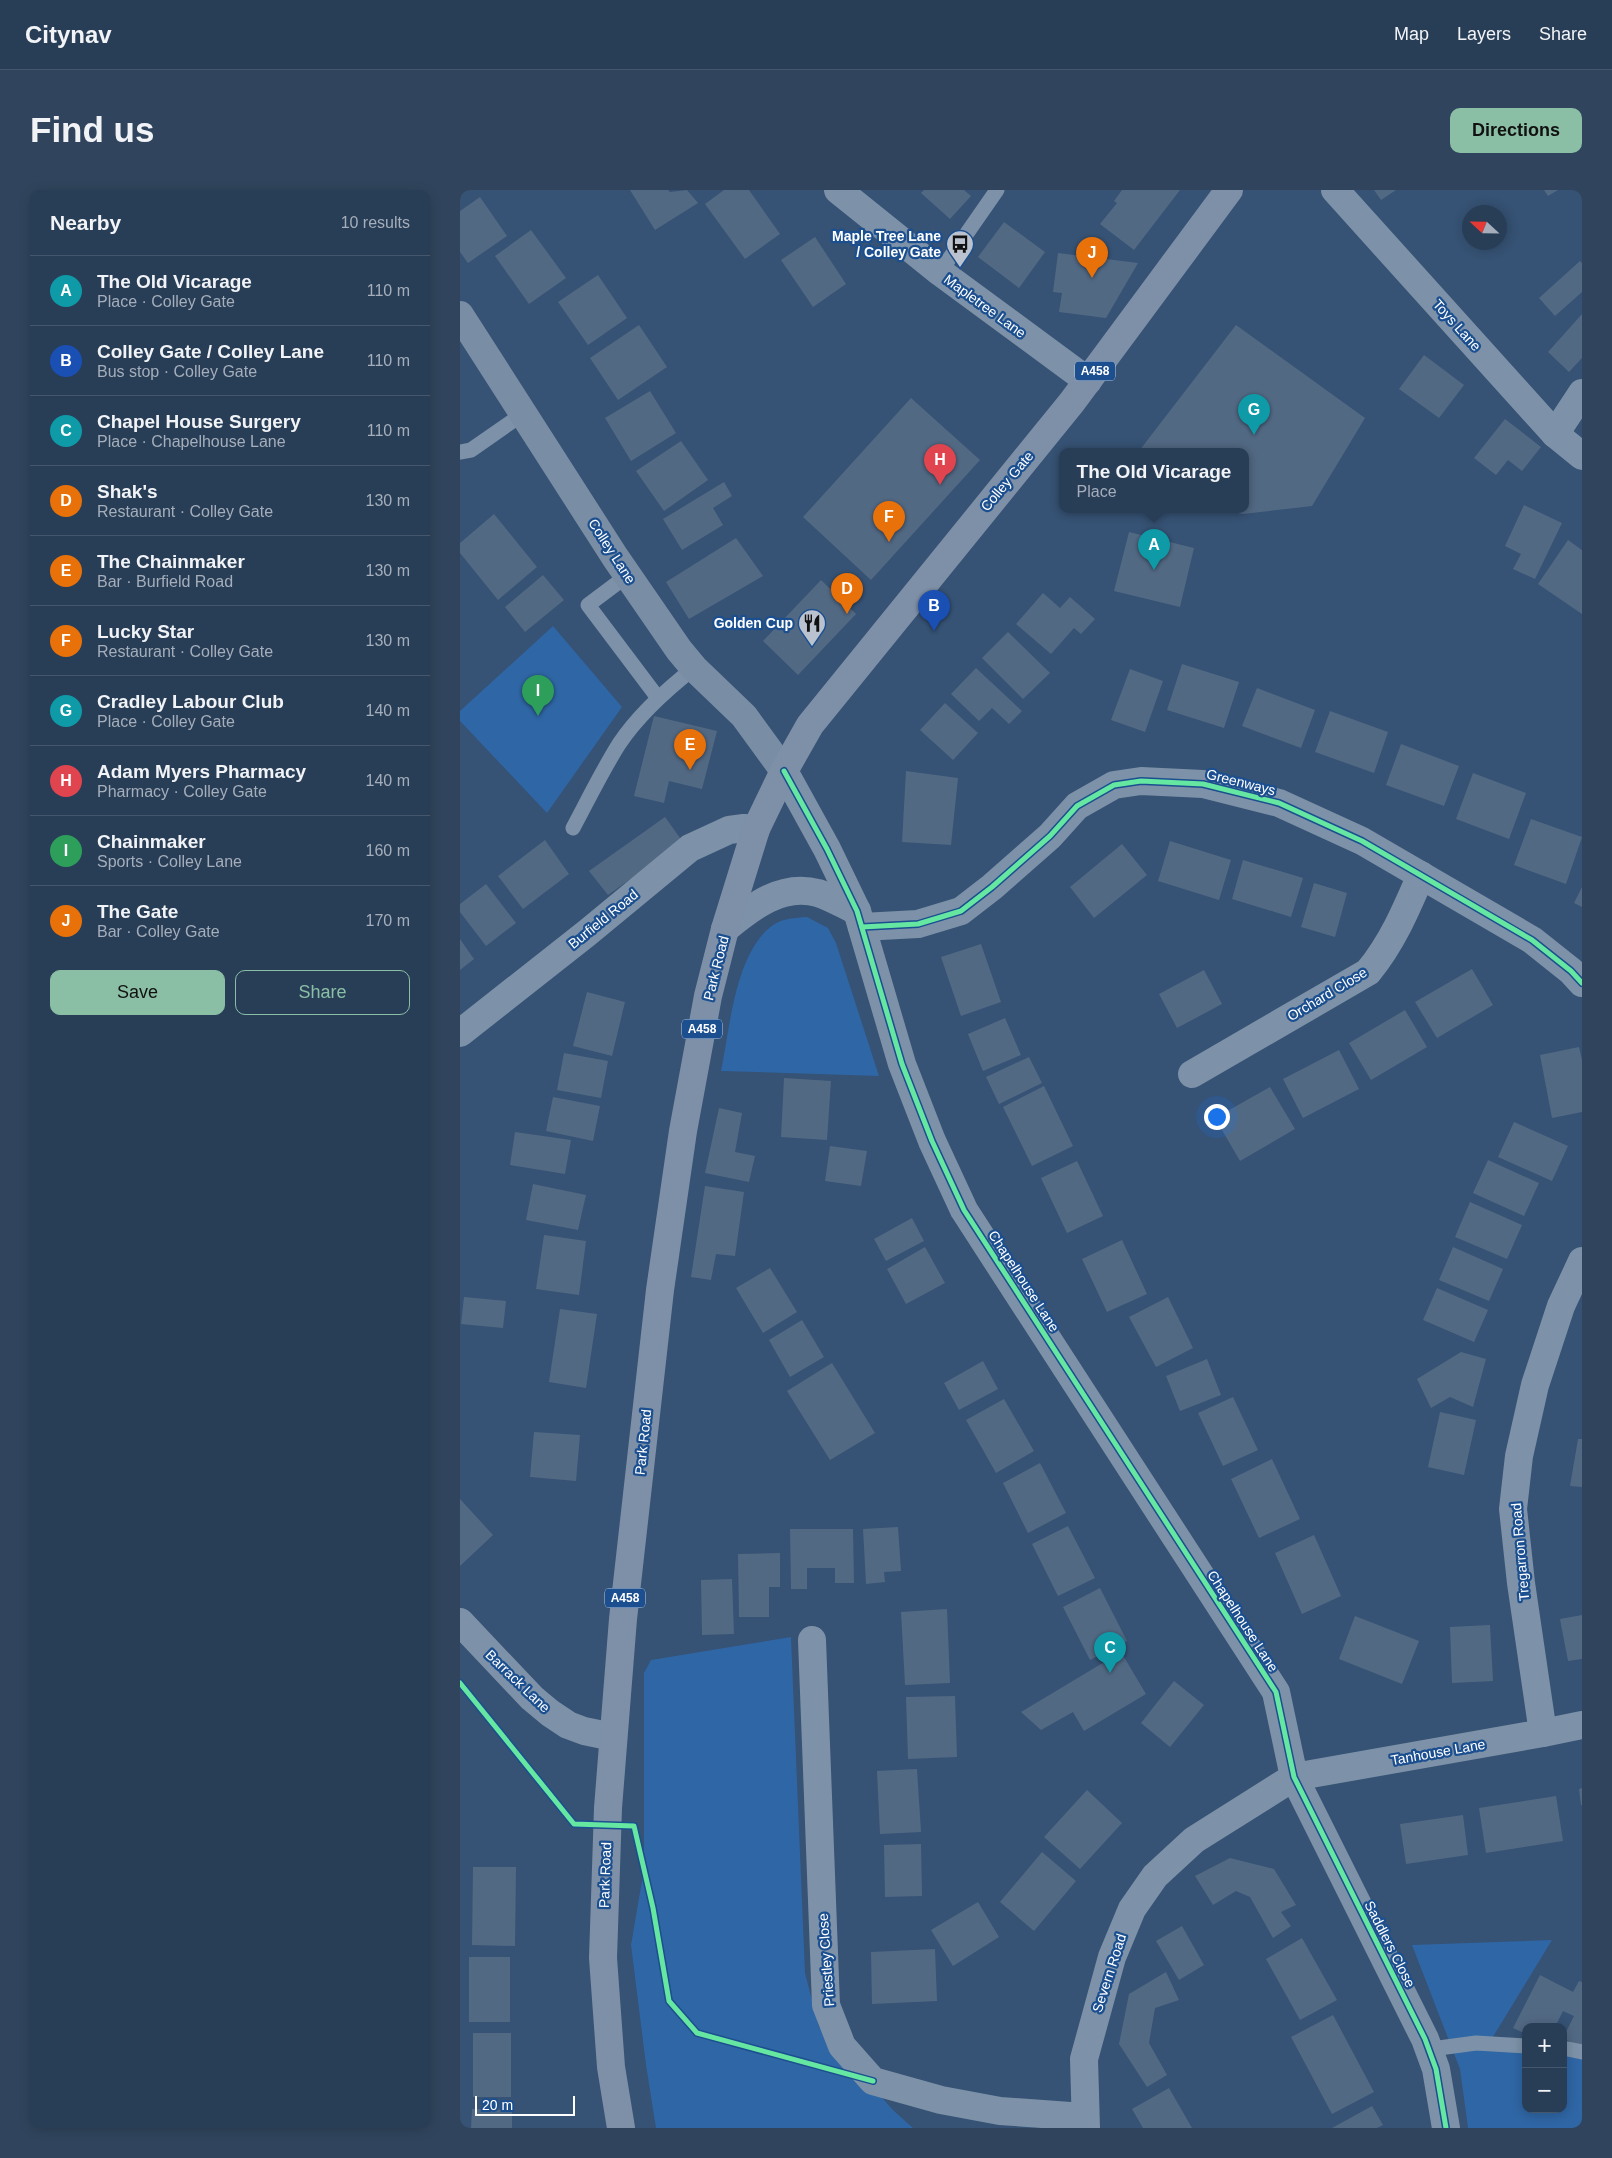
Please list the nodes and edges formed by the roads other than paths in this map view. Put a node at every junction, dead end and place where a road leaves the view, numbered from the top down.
1 (838, 190) edge
2 (997, 190) edge
3 (1229, 190) edge
4 (1335, 190) edge
5 (940, 272) junction
6 (460, 315) edge
7 (1088, 381) junction
8 (1582, 393) edge
9 (524, 413) junction
10 (1556, 434) junction
11 (460, 452) edge
12 (1582, 456) edge
13 (628, 575) junction
14 (694, 668) junction
15 (658, 698) junction
16 (784, 770) junction
17 (573, 828) dead end
18 (756, 830) junction
19 (1422, 875) junction
20 (859, 919) junction
21 (725, 929) junction
22 (1582, 983) edge
23 (460, 1033) edge
24 (1192, 1074) dead end
25 (1582, 1261) edge
26 (464, 1636) edge
27 (812, 1640) dead end
28 (1582, 1725) edge
29 (1544, 1733) junction
30 (612, 1737) junction
31 (1294, 1777) junction
32 (1522, 2046) edge
33 (1567, 2049) edge
34 (1426, 2050) junction
35 (1582, 2052) edge
36 (1085, 2122) edge
37 (621, 2128) edge
38 (1446, 2128) edge

1 - 5 street, Mapletree Lane
2 - 5 lane
3 - 7 highway, Colley Gate / A458
4 - 10 street, Toys Lane
5 - 7 street, Mapletree Lane
6 - 9 main road, Colley Lane
7 - 16 highway, Colley Gate / A458
8 - 10 street
9 - 11 lane
9 - 13 main road, Colley Lane
10 - 12 street, Toys Lane
13 - 14 main road, Colley Lane
13 - 15 lane
14 - 15 lane
14 - 16 main road, Colley Lane
15 - 17 lane
16 - 18 highway, Park Road / A458
16 - 20 street, Chapelhouse Lane
18 - 21 highway, Park Road / A458
18 - 23 street, Burfield Road
19 - 20 street, Greenways
19 - 22 street, Greenways
19 - 24 street, Orchard Close
20 - 21 street
20 - 31 street, Chapelhouse Lane
21 - 30 highway, Park Road / A458
25 - 29 street, Tregarron Road
26 - 30 street, Barrack Lane
27 - 36 street, Priestley Close
28 - 29 street, Tanhouse Lane
29 - 31 street, Tanhouse Lane
30 - 37 highway, Park Road / A458
31 - 34 street, Saddlers Close
31 - 36 street, Severn Road
32 - 34 lane
33 - 35 lane
34 - 38 street, Saddlers Close

